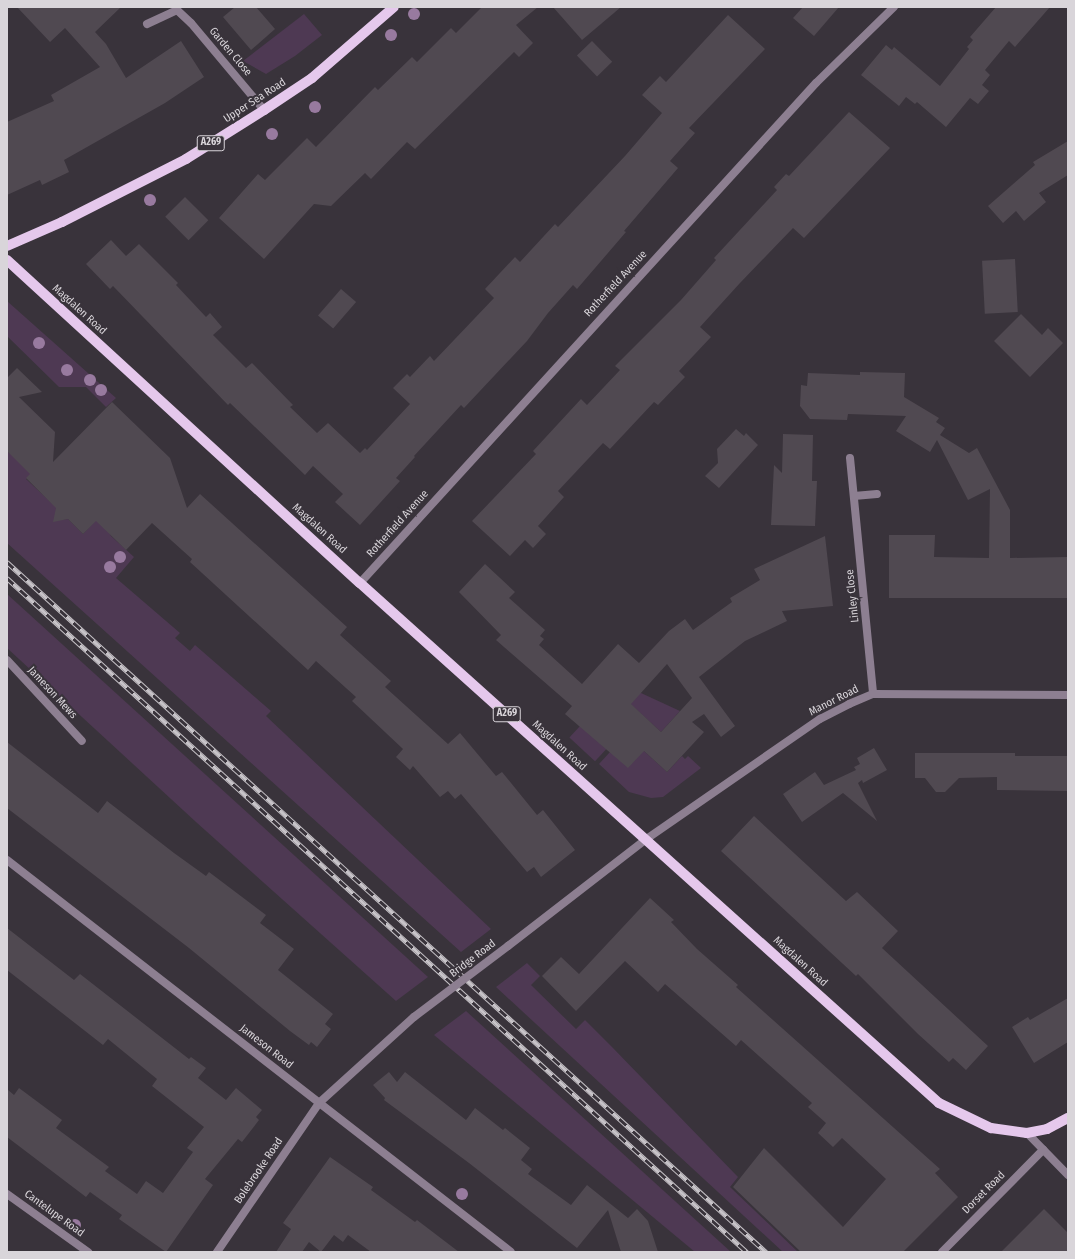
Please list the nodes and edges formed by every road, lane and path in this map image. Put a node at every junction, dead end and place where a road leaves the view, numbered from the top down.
1 (394, 7) edge
2 (894, 7) edge
3 (177, 9) edge
4 (147, 24) dead end
5 (264, 110) junction
6 (7, 246) edge
7 (7, 260) edge
8 (850, 458) dead end
9 (877, 494) dead end
10 (854, 496) junction
11 (360, 582) junction
12 (7, 660) edge
13 (873, 694) junction
14 (1068, 695) edge
15 (82, 741) dead end
16 (645, 840) junction
17 (7, 860) edge
18 (319, 1103) junction
19 (1068, 1118) edge
20 (1027, 1133) junction
21 (1043, 1150) junction
22 (1068, 1175) edge
23 (7, 1194) edge
24 (88, 1252) edge
25 (217, 1252) edge
26 (511, 1252) edge
27 (942, 1252) edge

1 - 5 main road, Upper Sea Road / A269
2 - 11 street, Rotherfield Avenue
3 - 4 street, Garden Close
3 - 5 street, Garden Close
5 - 6 main road, Upper Sea Road / A269
7 - 11 main road, Magdalen Road / A269
8 - 10 street, Linley Close
9 - 10 street
10 - 13 street, Linley Close
11 - 16 main road, Magdalen Road / A269
12 - 15 street, Jameson Mews
13 - 14 street, Manor Road
13 - 16 street, Manor Road
16 - 18 street, Bridge Road, bridge
16 - 20 main road, Magdalen Road / A269
17 - 18 street, Jameson Road
18 - 25 street, Bolebrooke Road
18 - 26 street, Jameson Road
19 - 20 main road, A269
20 - 21 street
21 - 22 street
21 - 27 street, Dorset Road
23 - 24 street, Cantelupe Road

